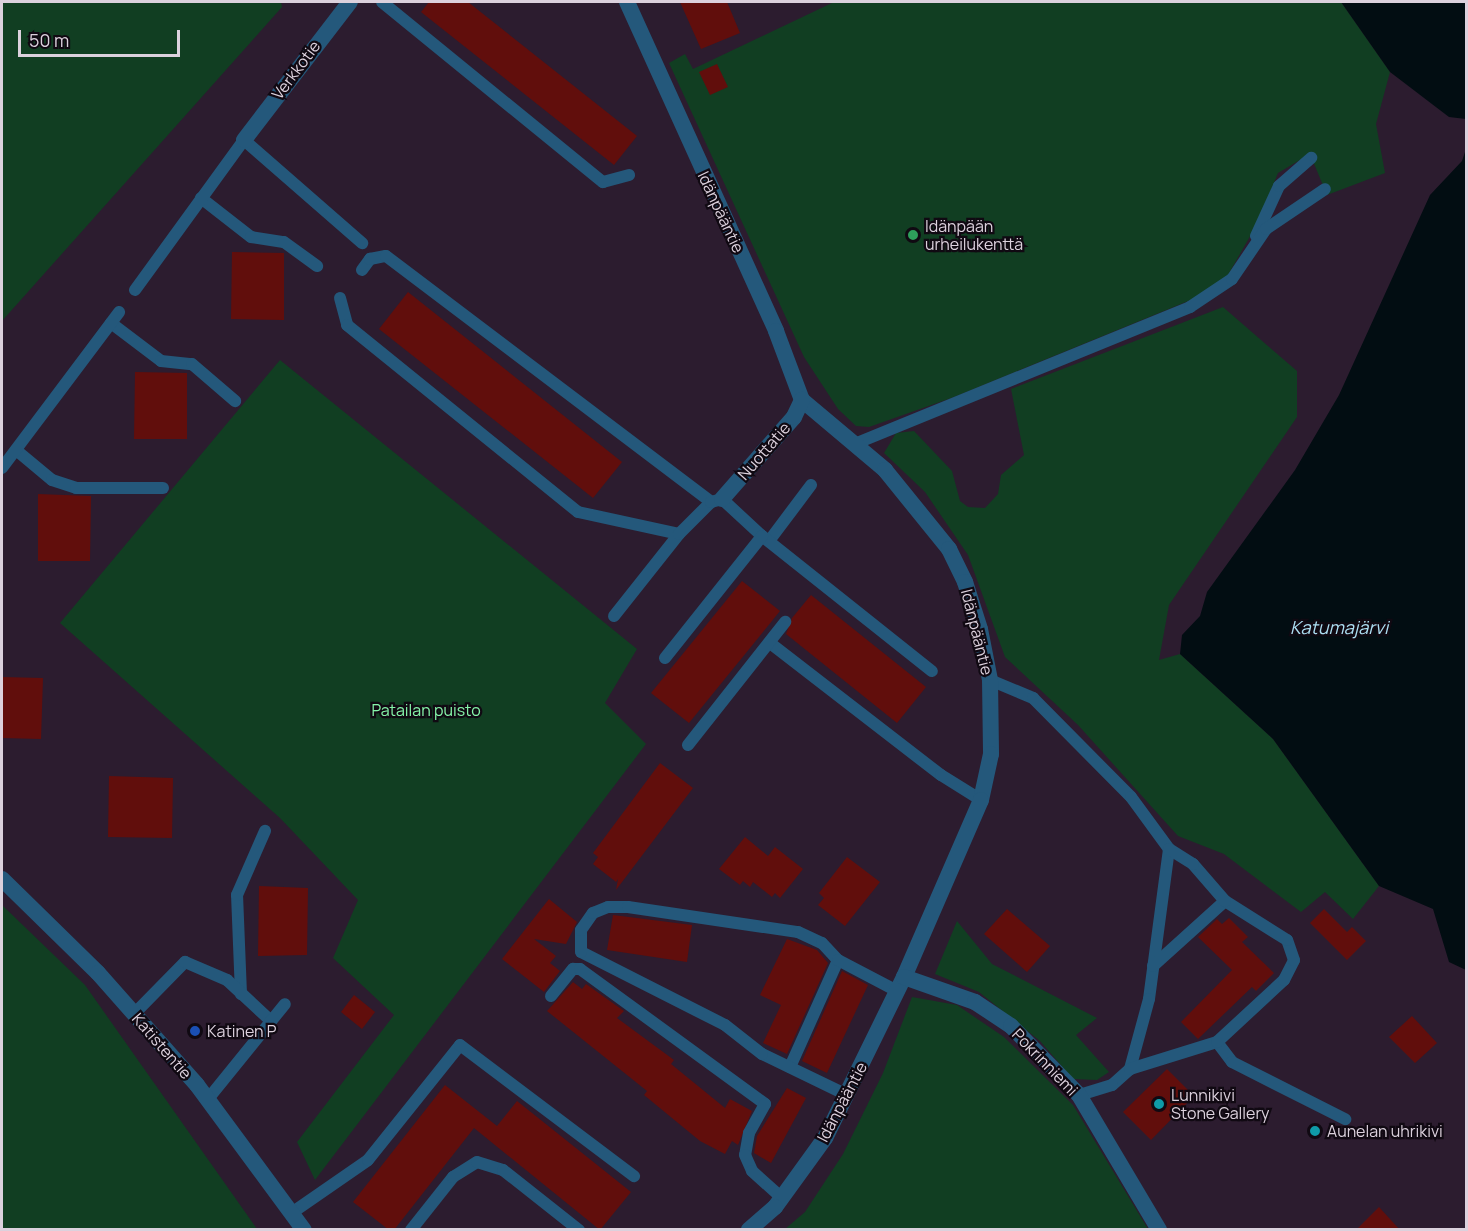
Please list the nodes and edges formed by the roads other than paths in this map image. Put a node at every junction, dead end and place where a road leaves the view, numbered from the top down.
1 (350, 2) edge
2 (382, 2) edge
3 (627, 2) edge
4 (244, 140) junction
5 (1311, 158) dead end
6 (629, 175) dead end
7 (1324, 189) dead end
8 (201, 198) junction
9 (362, 243) dead end
10 (1249, 251) junction
11 (317, 267) dead end
12 (362, 270) dead end
13 (135, 290) dead end
14 (340, 297) dead end
15 (119, 312) dead end
16 (111, 323) junction
17 (802, 400) junction
18 (236, 401) dead end
19 (857, 443) junction
20 (16, 450) junction
21 (2, 468) edge
22 (812, 485) dead end
23 (163, 488) dead end
24 (717, 500) junction
25 (679, 534) junction
26 (765, 538) junction
27 (614, 616) dead end
28 (785, 622) dead end
29 (771, 643) junction
30 (665, 658) dead end
31 (932, 672) dead end
32 (990, 680) junction
33 (688, 745) dead end
34 (981, 800) junction
35 (265, 831) dead end
36 (1168, 849) junction
37 (2, 879) edge
38 (1225, 901) junction
39 (838, 960) junction
40 (1153, 966) junction
41 (901, 984) junction
42 (242, 993) junction
43 (551, 996) dead end
44 (285, 1004) dead end
45 (134, 1014) junction
46 (271, 1021) junction
47 (1217, 1042) junction
48 (790, 1067) junction
49 (1130, 1069) junction
50 (847, 1095) junction
51 (1078, 1095) junction
52 (208, 1099) junction
53 (1345, 1119) dead end
54 (634, 1176) dead end
55 (782, 1198) junction
56 (293, 1212) junction
57 (304, 1230) edge
58 (411, 1230) edge
59 (579, 1230) edge
60 (749, 1230) edge
61 (1159, 1230) edge

1 - 4 street, Verkkotie
2 - 6 lane
3 - 17 street, Idänpääntie
4 - 8 lane
4 - 9 lane
5 - 10 lane
7 - 10 lane
8 - 11 lane
8 - 13 lane
10 - 19 lane
12 - 24 lane
14 - 25 lane
15 - 16 lane
16 - 18 lane
16 - 20 lane
17 - 19 street, Idänpääntie
17 - 24 street, Nuottatie
19 - 32 street, Idänpääntie
20 - 21 lane
20 - 23 lane
22 - 26 lane
24 - 25 lane
24 - 26 lane
25 - 27 lane
26 - 30 lane
26 - 31 lane
28 - 29 lane
29 - 33 lane
29 - 34 lane
32 - 34 street, Idänpääntie
32 - 36 lane
34 - 41 street, Idänpääntie
35 - 42 lane
36 - 38 lane
36 - 40 lane
37 - 45 street, Katistentie
38 - 40 lane
38 - 47 lane
39 - 41 lane
39 - 48 lane
39 - 48 lane
40 - 49 lane
41 - 50 street, Idänpääntie
41 - 51 street, Pokrinniemi
42 - 45 lane
42 - 46 lane
43 - 55 lane
44 - 46 lane
45 - 52 street, Katistentie
46 - 52 lane
47 - 49 lane
47 - 53 lane
48 - 50 lane
49 - 51 lane
50 - 55 street, Idänpääntie
51 - 61 street, Pokrinniemi
52 - 56 street, Katistentie
54 - 56 lane
55 - 60 street, Idänpääntie
56 - 57 street, Katistentie
58 - 59 lane

